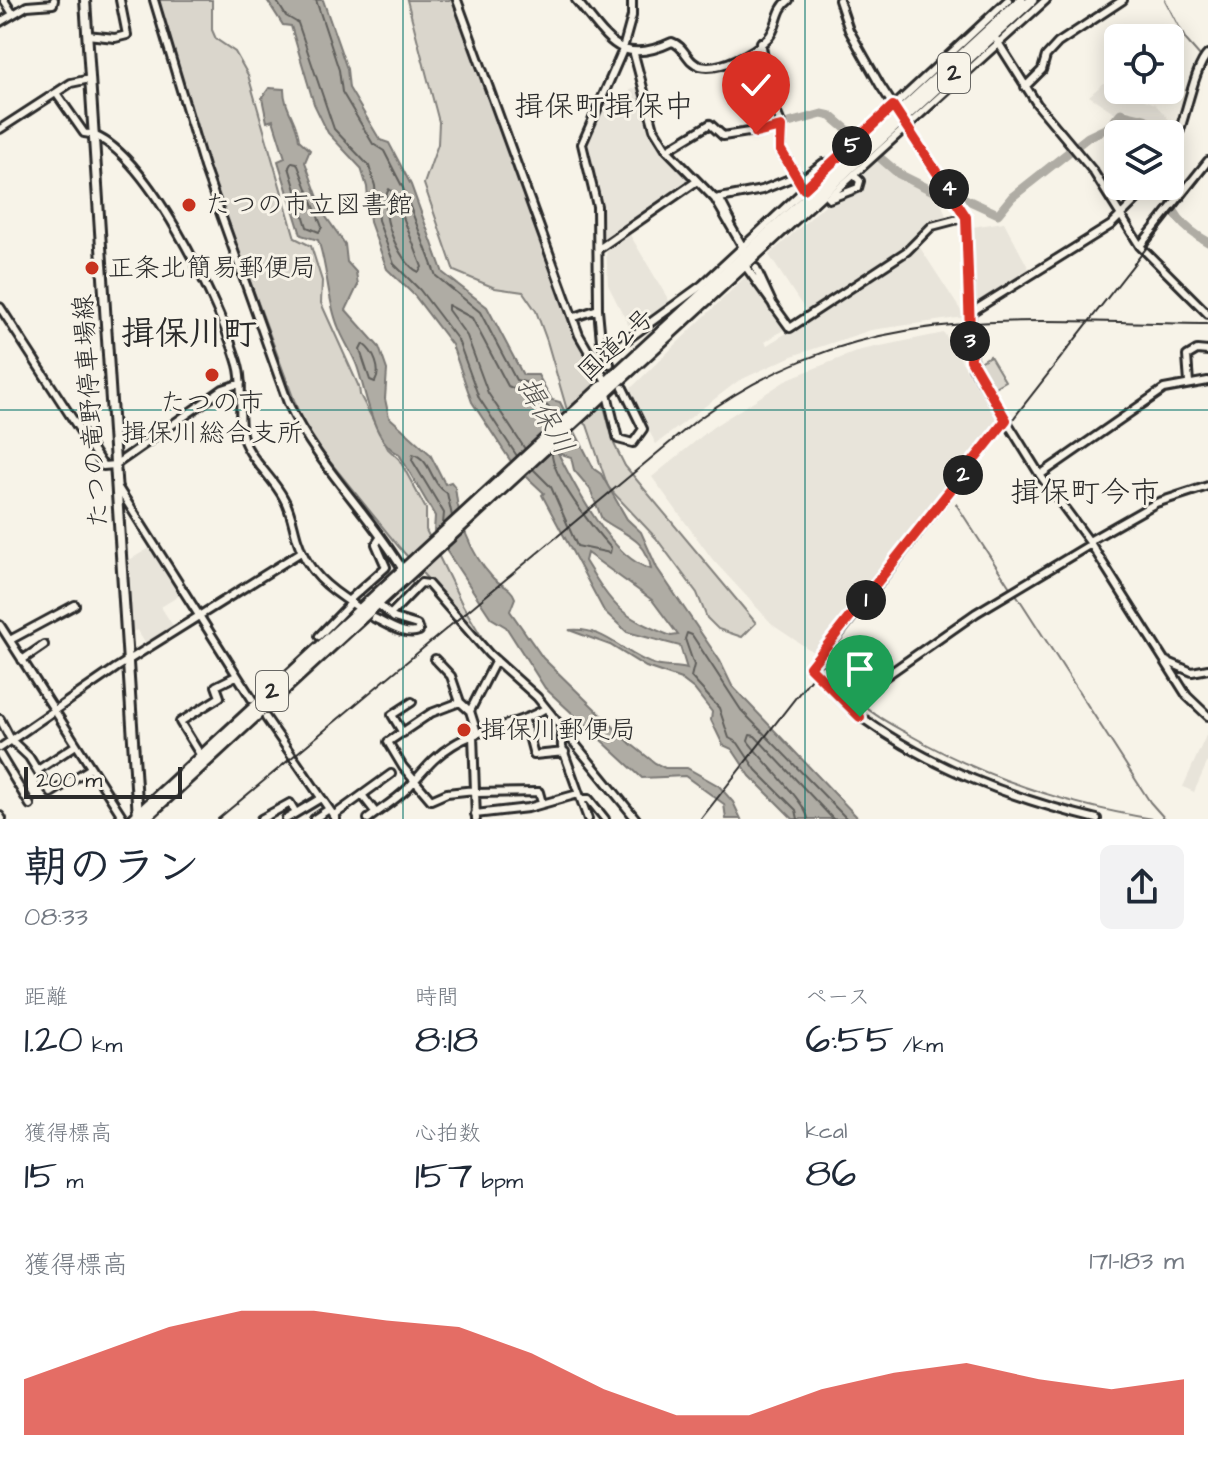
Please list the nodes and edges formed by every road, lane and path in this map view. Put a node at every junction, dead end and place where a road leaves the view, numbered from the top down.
1 (4, 0) edge
2 (54, 0) edge
3 (85, 0) edge
4 (120, 0) edge
5 (154, 0) edge
6 (457, 0) edge
7 (576, 0) edge
8 (632, 0) edge
9 (789, 0) edge
10 (839, 0) edge
11 (1008, 0) edge
12 (1021, 0) edge
13 (1032, 0) edge
14 (1046, 0) edge
15 (1123, 0) edge
16 (13, 14) junction
17 (0, 22) edge
18 (87, 35) junction
19 (997, 39) junction
20 (761, 42) junction
21 (622, 52) junction
22 (634, 54) junction
23 (1208, 54) edge
24 (90, 79) junction
25 (1025, 87) junction
26 (56, 93) junction
27 (900, 117) junction
28 (1184, 121) edge
29 (781, 127) junction
30 (0, 129) edge
31 (94, 133) junction
32 (867, 148) junction
33 (667, 150) junction
34 (1208, 161) edge
35 (829, 164) dead end
36 (856, 177) dead end
37 (800, 178) junction
38 (697, 181) junction
39 (807, 192) junction
40 (825, 197) junction
41 (717, 198) junction
42 (1137, 200) edge
43 (966, 217) junction
44 (1121, 217) junction
45 (734, 228) dead end
46 (1140, 246) junction
47 (600, 248) junction
48 (744, 250) junction
49 (751, 267) junction
50 (0, 307) edge
51 (598, 309) junction
52 (970, 313) junction
53 (1208, 314) edge
54 (575, 317) junction
55 (1208, 351) edge
56 (606, 355) junction
57 (610, 364) dead end
58 (1208, 381) edge
59 (241, 383) junction
60 (1189, 383) junction
61 (623, 388) dead end
62 (602, 393) junction
63 (1006, 420) junction
64 (115, 465) junction
65 (1040, 475) junction
66 (115, 483) junction
67 (1208, 486) edge
68 (380, 538) junction
69 (1090, 542) junction
70 (301, 552) junction
71 (414, 565) junction
72 (403, 570) junction
73 (352, 603) junction
74 (378, 604) junction
75 (75, 605) dead end
76 (390, 615) junction
77 (374, 618) dead end
78 (200, 619) junction
79 (0, 625) edge
80 (319, 636) dead end
81 (10, 640) junction
82 (44, 645) dead end
83 (435, 659) dead end
84 (22, 660) junction
85 (496, 660) junction
86 (1166, 661) junction
87 (127, 663) junction
88 (1208, 669) edge
89 (236, 676) junction
90 (831, 686) junction
91 (252, 699) dead end
92 (412, 702) dead end
93 (460, 702) junction
94 (546, 708) junction
95 (54, 710) junction
96 (470, 711) junction
97 (1208, 716) edge
98 (266, 718) dead end
99 (0, 719) edge
100 (525, 721) junction
101 (561, 727) junction
102 (403, 733) junction
103 (475, 734) junction
104 (11, 740) junction
105 (76, 745) junction
106 (0, 748) edge
107 (565, 752) junction
108 (201, 756) junction
109 (91, 768) junction
110 (38, 770) junction
111 (391, 774) dead end
112 (414, 780) junction
113 (475, 791) junction
114 (362, 795) junction
115 (580, 797) junction
116 (321, 798) junction
117 (542, 803) junction
118 (30, 805) dead end
119 (296, 813) junction
120 (376, 813) junction
121 (333, 815) edge
122 (476, 816) edge
123 (138, 818) edge
124 (124, 819) edge
125 (261, 819) edge
126 (286, 819) edge
127 (314, 819) edge
128 (368, 819) edge
129 (588, 819) edge
130 (605, 819) edge
131 (636, 819) edge
132 (1097, 819) edge

1 - 16 street
2 - 16 street
3 - 18 main road, たつの竜野停車場線
4 - 18 street
5 - 68 street
6 - 54 street
7 - 21 street
8 - 21 street
9 - 20 street
10 - 27 street
11 - 27 street
12 - 27 highway, 国道2号 / 2
13 - 19 highway, 国道2号 / 2
14 - 19 street
15 - 25 street
16 - 17 street
18 - 24 main road, たつの竜野停車場線
19 - 25 street
19 - 27 highway, 国道2号 / 2
20 - 22 street
20 - 29 street
21 - 22 street
21 - 47 street
22 - 33 street
23 - 28 street
24 - 26 street
24 - 31 main road, たつの竜野停車場線
25 - 44 street
26 - 30 street
26 - 31 street
27 - 32 highway, 国道2号 / 2
27 - 43 street
29 - 33 street
29 - 37 street
31 - 59 street
31 - 64 main road, たつの竜野停車場線
32 - 39 highway, 国道2号 / 2
32 - 40 highway, 国道2号 / 2
33 - 38 street
34 - 46 street
35 - 37 street
36 - 40 street
37 - 39 street
37 - 41 street
38 - 41 street
38 - 47 street
39 - 48 highway, 国道2号 / 2
40 - 49 highway, 国道2号 / 2
41 - 45 street
41 - 48 street
42 - 44 street
43 - 49 street
43 - 52 street
44 - 46 street
44 - 52 street
46 - 53 street
47 - 51 street
48 - 56 street
48 - 62 highway, 国道2号 / 2
49 - 62 highway, 国道2号 / 2
50 - 64 street
51 - 54 street
51 - 56 street
52 - 63 street
54 - 62 street
55 - 60 street
56 - 57 street
58 - 60 street
59 - 64 street
59 - 70 street
60 - 65 street
61 - 62 street
62 - 71 highway, 国道2号 / 2
63 - 65 street
63 - 90 street
64 - 66 main road, たつの竜野停車場線
65 - 69 street
66 - 78 street
66 - 87 main road, たつの竜野停車場線
67 - 69 street
68 - 72 street
68 - 73 street
69 - 86 street
69 - 90 street
70 - 73 street
70 - 78 street
71 - 72 highway, 国道2号 / 2
71 - 74 highway, 国道2号 / 2
72 - 108 highway, 国道2号 / 2
73 - 80 street
74 - 76 street
74 - 123 highway, 国道2号 / 2
75 - 81 street
76 - 77 street
76 - 85 street
78 - 87 street
78 - 89 street
79 - 81 street
81 - 84 street
82 - 84 street
83 - 93 street
84 - 95 street
85 - 94 street
85 - 96 street
86 - 88 street
86 - 97 street
87 - 95 street
87 - 123 main road, たつの竜野停車場線
89 - 91 street
89 - 108 street
90 - 132 street
92 - 102 street
93 - 96 street
93 - 102 street
94 - 100 street
94 - 101 street
95 - 104 street
95 - 105 street
96 - 103 street
98 - 116 street
99 - 104 street
100 - 103 street
100 - 107 street
101 - 107 street
101 - 131 street
102 - 112 street
103 - 112 street
103 - 113 street
104 - 106 street
104 - 110 street
105 - 109 street
105 - 110 street
106 - 118 street
107 - 115 street
108 - 123 highway, 国道2号 / 2
109 - 110 street
109 - 124 street
111 - 114 street
112 - 113 street
112 - 120 street
113 - 117 street
113 - 122 street
114 - 120 street
114 - 121 street
115 - 117 street
115 - 129 street
115 - 130 street
116 - 119 street
116 - 121 street
117 - 122 street
119 - 125 street
119 - 126 street
120 - 128 street
121 - 127 street

